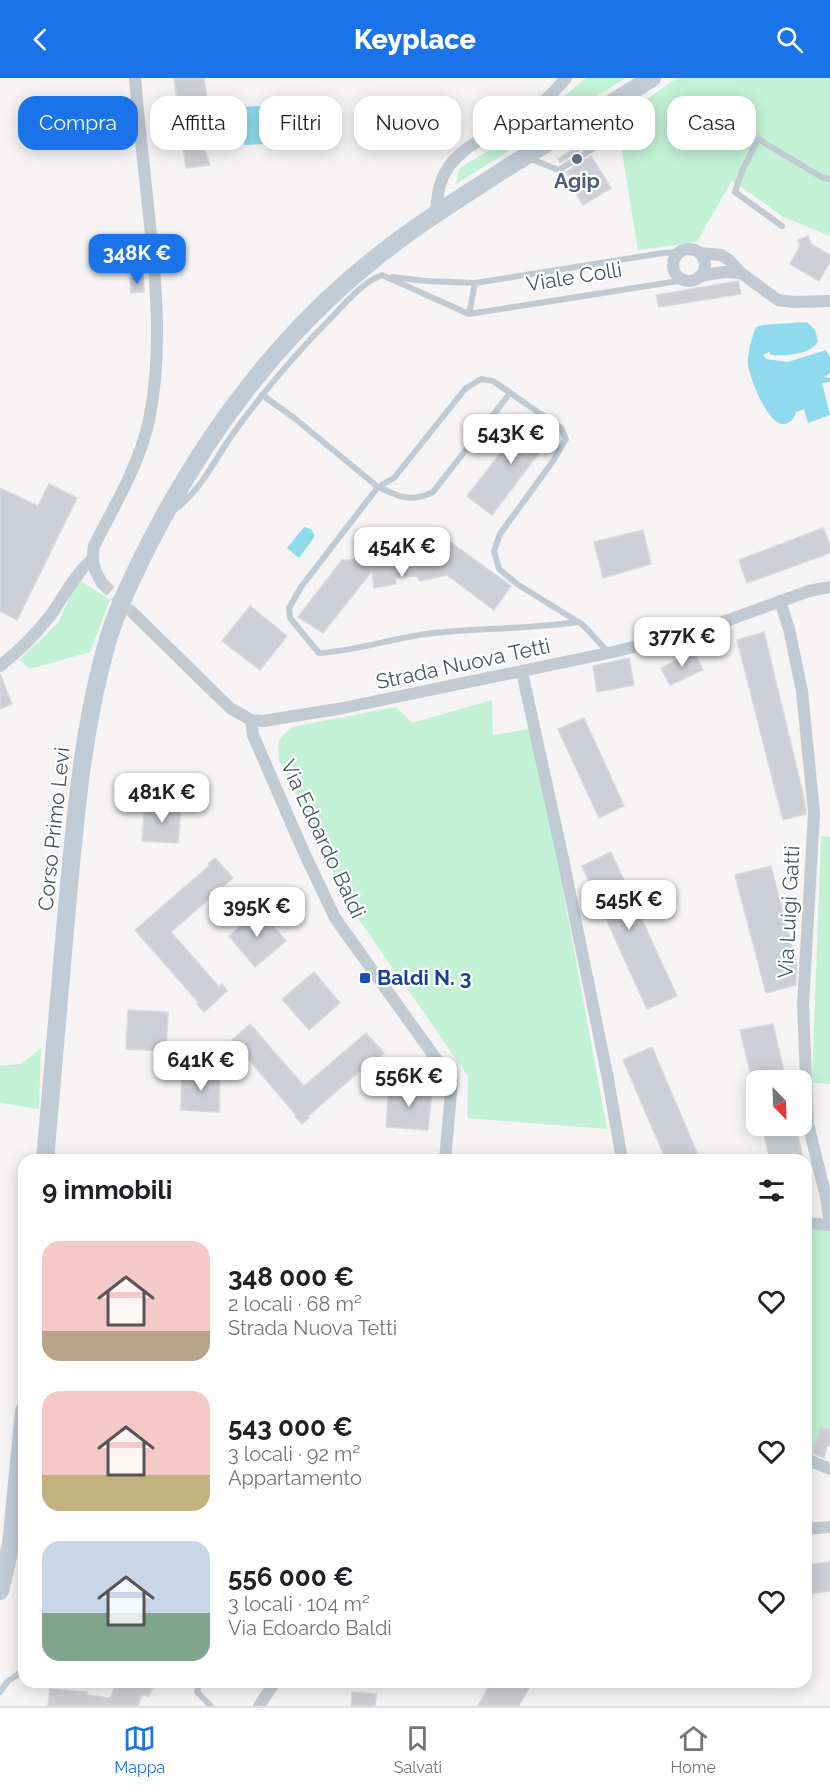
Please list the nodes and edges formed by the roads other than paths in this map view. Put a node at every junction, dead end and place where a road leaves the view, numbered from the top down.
1 (135, 78) edge
2 (567, 78) edge
3 (652, 78) edge
4 (623, 96) edge
5 (536, 150) edge
6 (591, 150) edge
7 (525, 157) junction
8 (830, 179) edge
9 (436, 213) junction
10 (782, 226) dead end
11 (680, 252) junction
12 (699, 253) junction
13 (741, 273) junction
14 (382, 275) junction
15 (701, 276) junction
16 (684, 280) junction
17 (475, 283) junction
18 (830, 301) edge
19 (469, 314) junction
20 (510, 393) junction
21 (262, 395) junction
22 (378, 488) junction
23 (163, 518) junction
24 (92, 559) junction
25 (102, 583) tunnel mouth
26 (830, 587) edge
27 (780, 601) junction
28 (135, 615) tunnel mouth
29 (578, 622) junction
30 (609, 654) junction
31 (0, 666) edge
32 (522, 672) junction
33 (251, 720) junction
34 (46, 1154) edge
35 (446, 1154) edge
36 (621, 1154) edge
37 (812, 1224) edge
38 (830, 1225) edge
39 (812, 1462) edge
40 (830, 1469) edge
41 (18, 1472) edge
42 (830, 1527) edge
43 (812, 1528) edge
44 (0, 1591) edge
45 (18, 1674) edge
46 (198, 1688) edge
47 (270, 1688) edge
48 (0, 1692) edge
49 (211, 1706) edge
50 (259, 1706) edge

1 - 24 street
2 - 9 street
3 - 4 main road, Corso Primo Levi
5 - 7 main road, Corso Primo Levi
6 - 7 lane
7 - 9 main road, Corso Primo Levi
8 - 10 lane
9 - 23 main road, Corso Primo Levi
11 - 12 street
11 - 16 street
11 - 17 lane, Viale Colli
12 - 13 street
12 - 15 street
13 - 15 street
13 - 18 street
14 - 17 lane, Viale Colli
14 - 19 lane
14 - 21 lane
15 - 16 street
16 - 19 lane, Viale Colli
17 - 19 lane
20 - 22 lane
20 - 22 lane
20 - 29 lane
21 - 22 lane
21 - 23 lane, Corso Primo Levi
22 - 29 lane
23 - 34 main road, Corso Primo Levi
24 - 25 street
24 - 31 street
26 - 27 street, Strada Nuova Tetti
27 - 30 street, Strada Nuova Tetti
27 - 38 street, Via Luigi Gatti
28 - 33 street
29 - 30 lane
30 - 32 street, Strada Nuova Tetti
32 - 33 street, Strada Nuova Tetti
32 - 36 street
33 - 35 street, Via Edoardo Baldi
37 - 38 street, Via Luigi Gatti
39 - 40 street
41 - 44 main road
42 - 43 street
45 - 48 lane
46 - 49 lane
47 - 50 street

